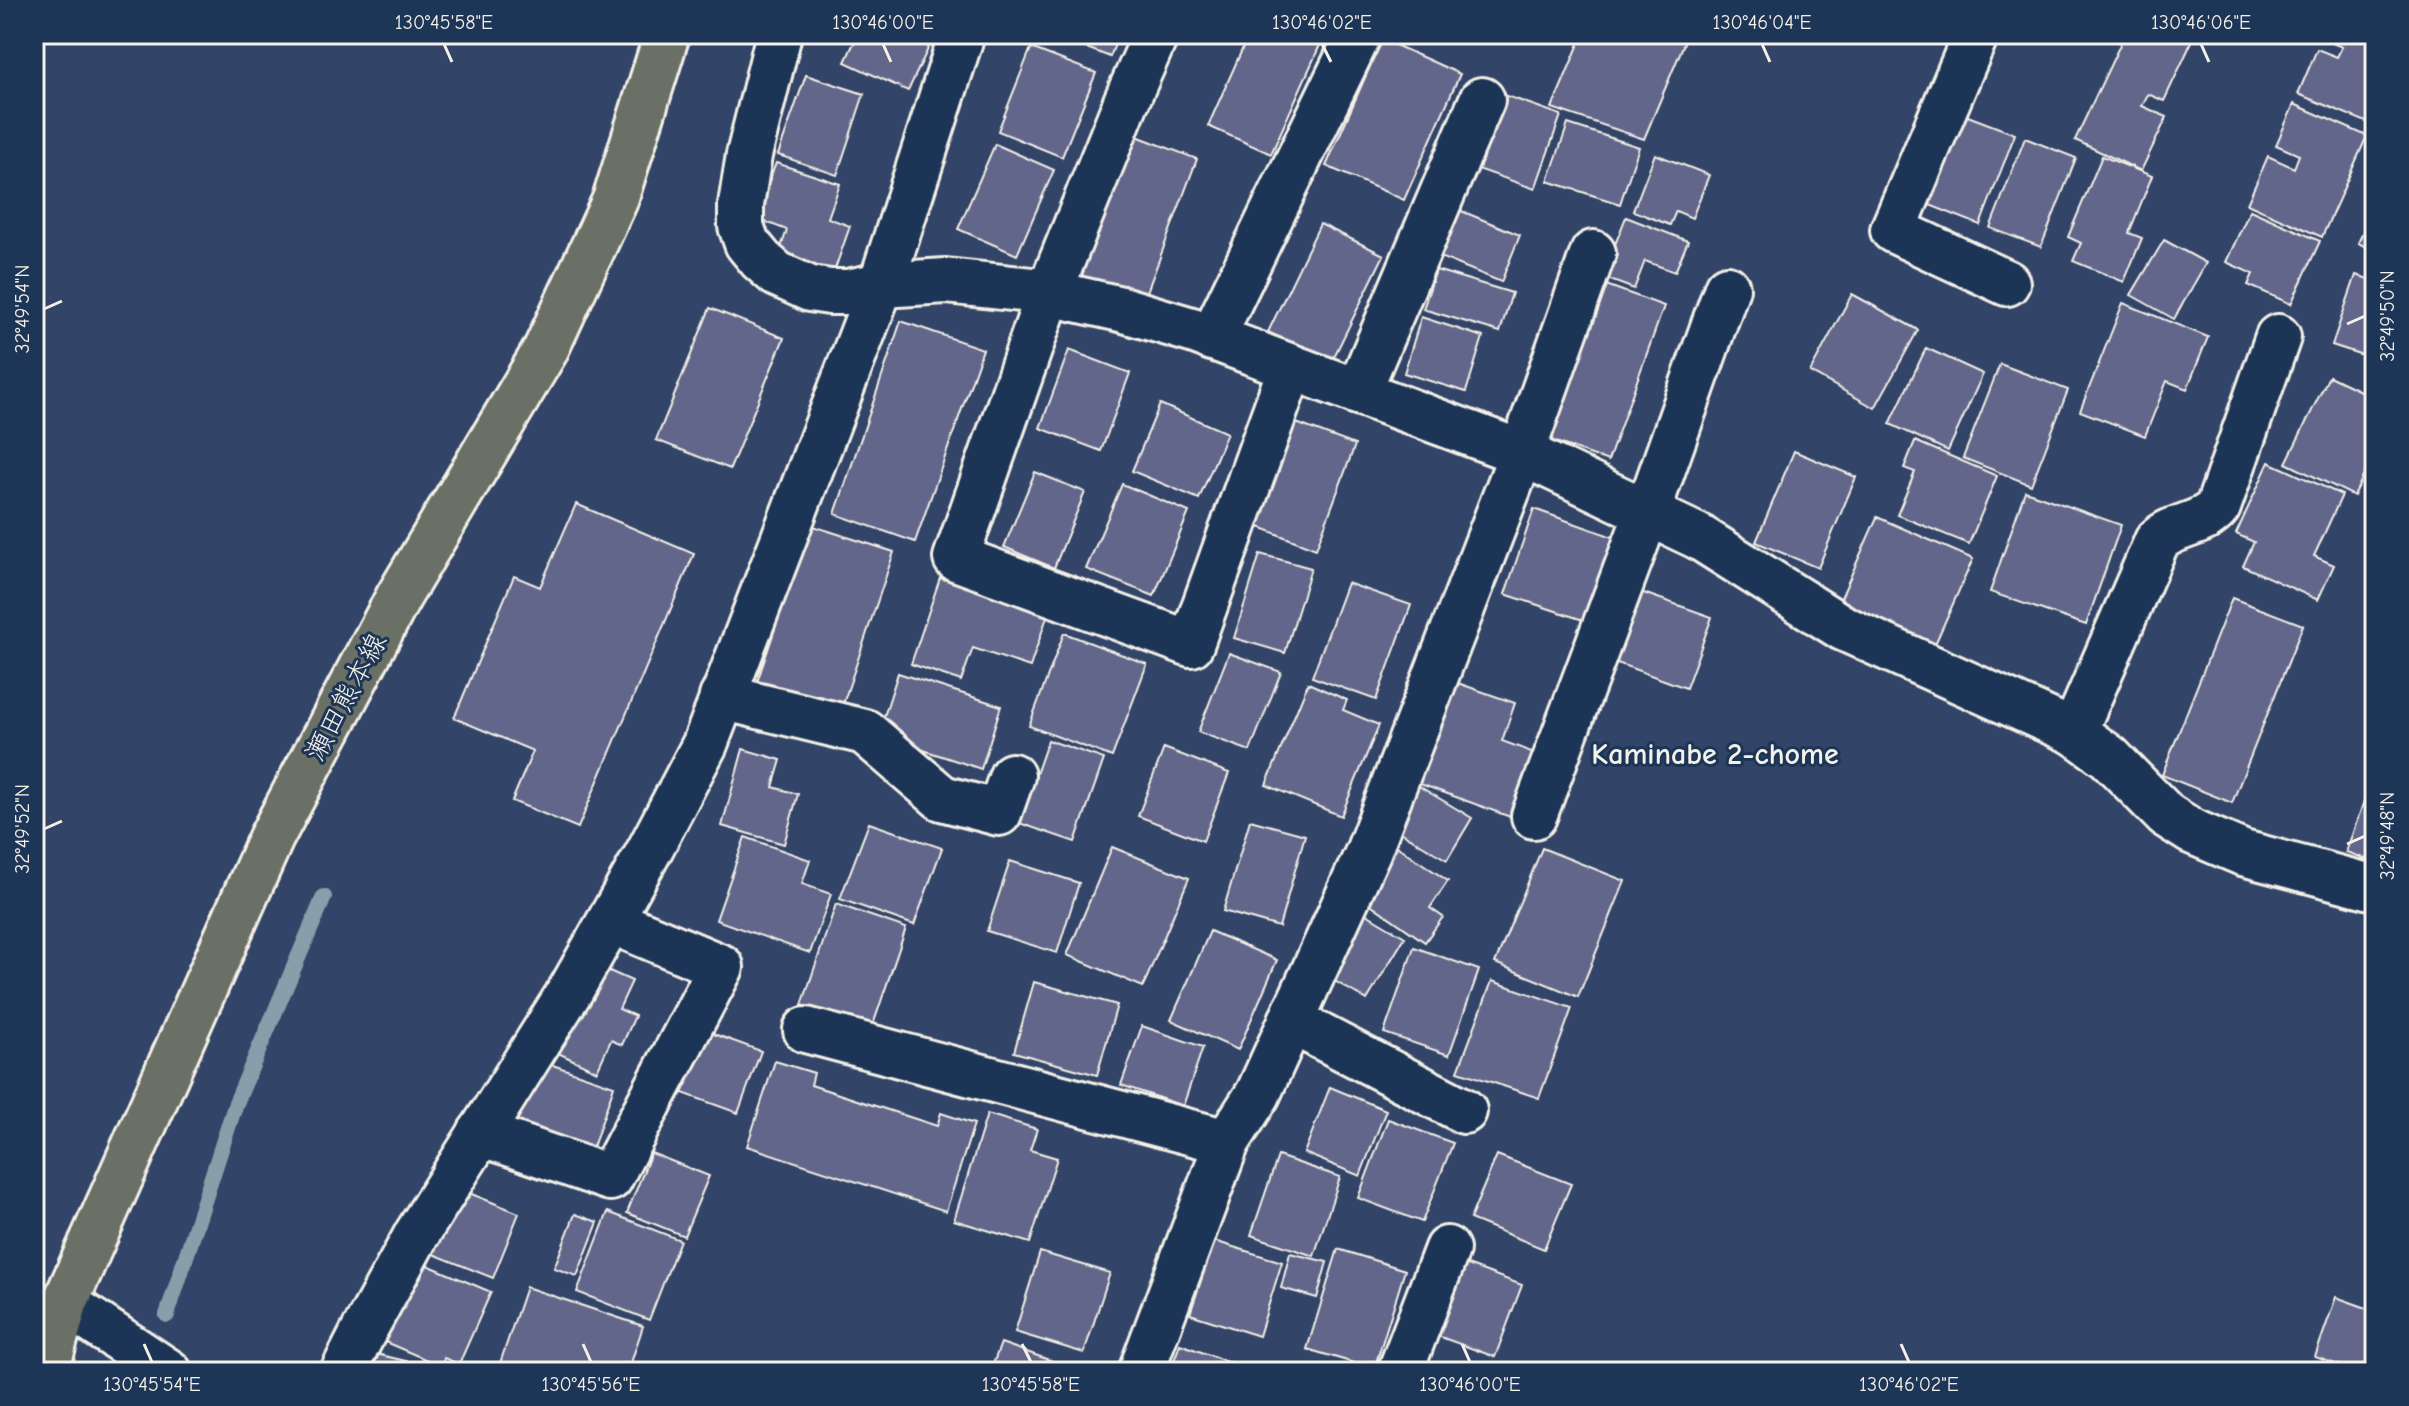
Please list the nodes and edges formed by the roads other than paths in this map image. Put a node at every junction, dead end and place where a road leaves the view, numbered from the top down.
1 (667, 34) edge
2 (779, 34) edge
3 (962, 34) edge
4 (1156, 34) edge
5 (1359, 34) edge
6 (1976, 34) edge
7 (1482, 100) dead end
8 (1593, 253) dead end
9 (2007, 283) dead end
10 (881, 285) junction
11 (1727, 288) dead end
12 (1049, 293) junction
13 (2278, 337) dead end
14 (1212, 338) junction
15 (1291, 367) junction
16 (1358, 392) junction
17 (1522, 453) junction
18 (1648, 511) junction
19 (722, 697) junction
20 (2074, 732) junction
21 (1001, 809) dead end
22 (1534, 816) dead end
23 (2375, 888) edge
24 (611, 921) junction
25 (1291, 1021) junction
26 (806, 1030) dead end
27 (1464, 1111) dead end
28 (480, 1133) junction
29 (1227, 1142) junction
30 (1447, 1249) dead end
31 (50, 1299) edge
32 (46, 1372) edge
33 (169, 1372) edge
34 (343, 1372) edge
35 (1141, 1372) edge
36 (1400, 1372) edge

1 - 31 main road, 瀬田熊本線
2 - 10 street
3 - 10 street
4 - 12 street
5 - 14 street
6 - 9 street
7 - 16 street
8 - 17 street
10 - 12 street
10 - 19 street
11 - 18 street
12 - 14 street
12 - 15 street
13 - 20 street
14 - 15 street
15 - 16 street
16 - 17 street
17 - 18 street
17 - 25 street
18 - 20 street
18 - 22 street
19 - 21 street
19 - 24 street
20 - 23 street
24 - 28 street
24 - 28 street
25 - 27 street
25 - 29 street
26 - 29 street
28 - 34 street
29 - 35 street
30 - 36 street
31 - 32 main road, 瀬田熊本線
31 - 33 street

